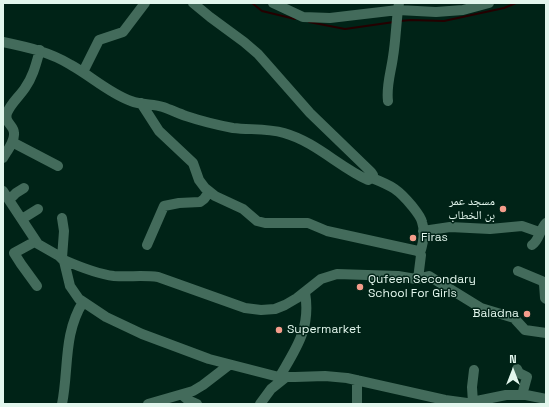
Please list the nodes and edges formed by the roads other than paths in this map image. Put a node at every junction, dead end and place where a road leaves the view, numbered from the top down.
1 (145, 3) edge
2 (193, 3) edge
3 (273, 3) edge
4 (489, 3) edge
5 (399, 6) edge
6 (421, 7) edge
7 (3, 42) edge
8 (40, 50) junction
9 (83, 72) junction
10 (388, 101) dead end
11 (141, 104) junction
12 (12, 142) junction
13 (3, 158) edge
14 (58, 166) dead end
15 (372, 178) junction
16 (24, 188) dead end
17 (3, 191) edge
18 (209, 192) junction
19 (9, 200) junction
20 (38, 209) dead end
21 (62, 218) dead end
22 (22, 219) junction
23 (546, 222) edge
24 (423, 231) junction
25 (539, 232) junction
26 (36, 241) junction
27 (147, 245) dead end
28 (532, 245) dead end
29 (420, 253) junction
30 (63, 259) junction
31 (518, 271) dead end
32 (418, 279) junction
33 (37, 286) dead end
34 (305, 292) junction
35 (546, 299) edge
36 (83, 302) junction
37 (546, 333) edge
38 (229, 365) junction
39 (517, 369) dead end
40 (474, 370) dead end
41 (283, 377) junction
42 (357, 380) junction
43 (182, 395) junction
44 (522, 395) junction
45 (546, 399) edge
46 (429, 400) edge
47 (152, 403) edge
48 (469, 403) edge
49 (62, 404) edge
50 (197, 404) edge
51 (260, 404) edge
52 (358, 404) edge

1 - 9 street
2 - 15 street
3 - 5 street
4 - 6 street
5 - 6 street
5 - 10 street
7 - 8 street
8 - 9 street
8 - 12 street
9 - 11 street
11 - 15 street
11 - 18 street
12 - 13 street
12 - 14 street
15 - 24 street
16 - 19 street
17 - 19 street
18 - 27 street
18 - 29 street
19 - 22 street
20 - 22 street
21 - 30 street
22 - 26 street
23 - 25 street
24 - 25 street
24 - 29 street
25 - 28 street
26 - 30 street
26 - 33 street
29 - 32 street
30 - 34 street
30 - 36 street
31 - 35 street
32 - 34 street
32 - 37 street
34 - 41 street
36 - 38 street
36 - 49 street
38 - 41 street
38 - 43 street
39 - 44 street
40 - 48 street
41 - 42 street
41 - 51 street
42 - 46 street
42 - 52 street
43 - 47 street
43 - 50 street
44 - 45 street
44 - 48 street
46 - 48 street

